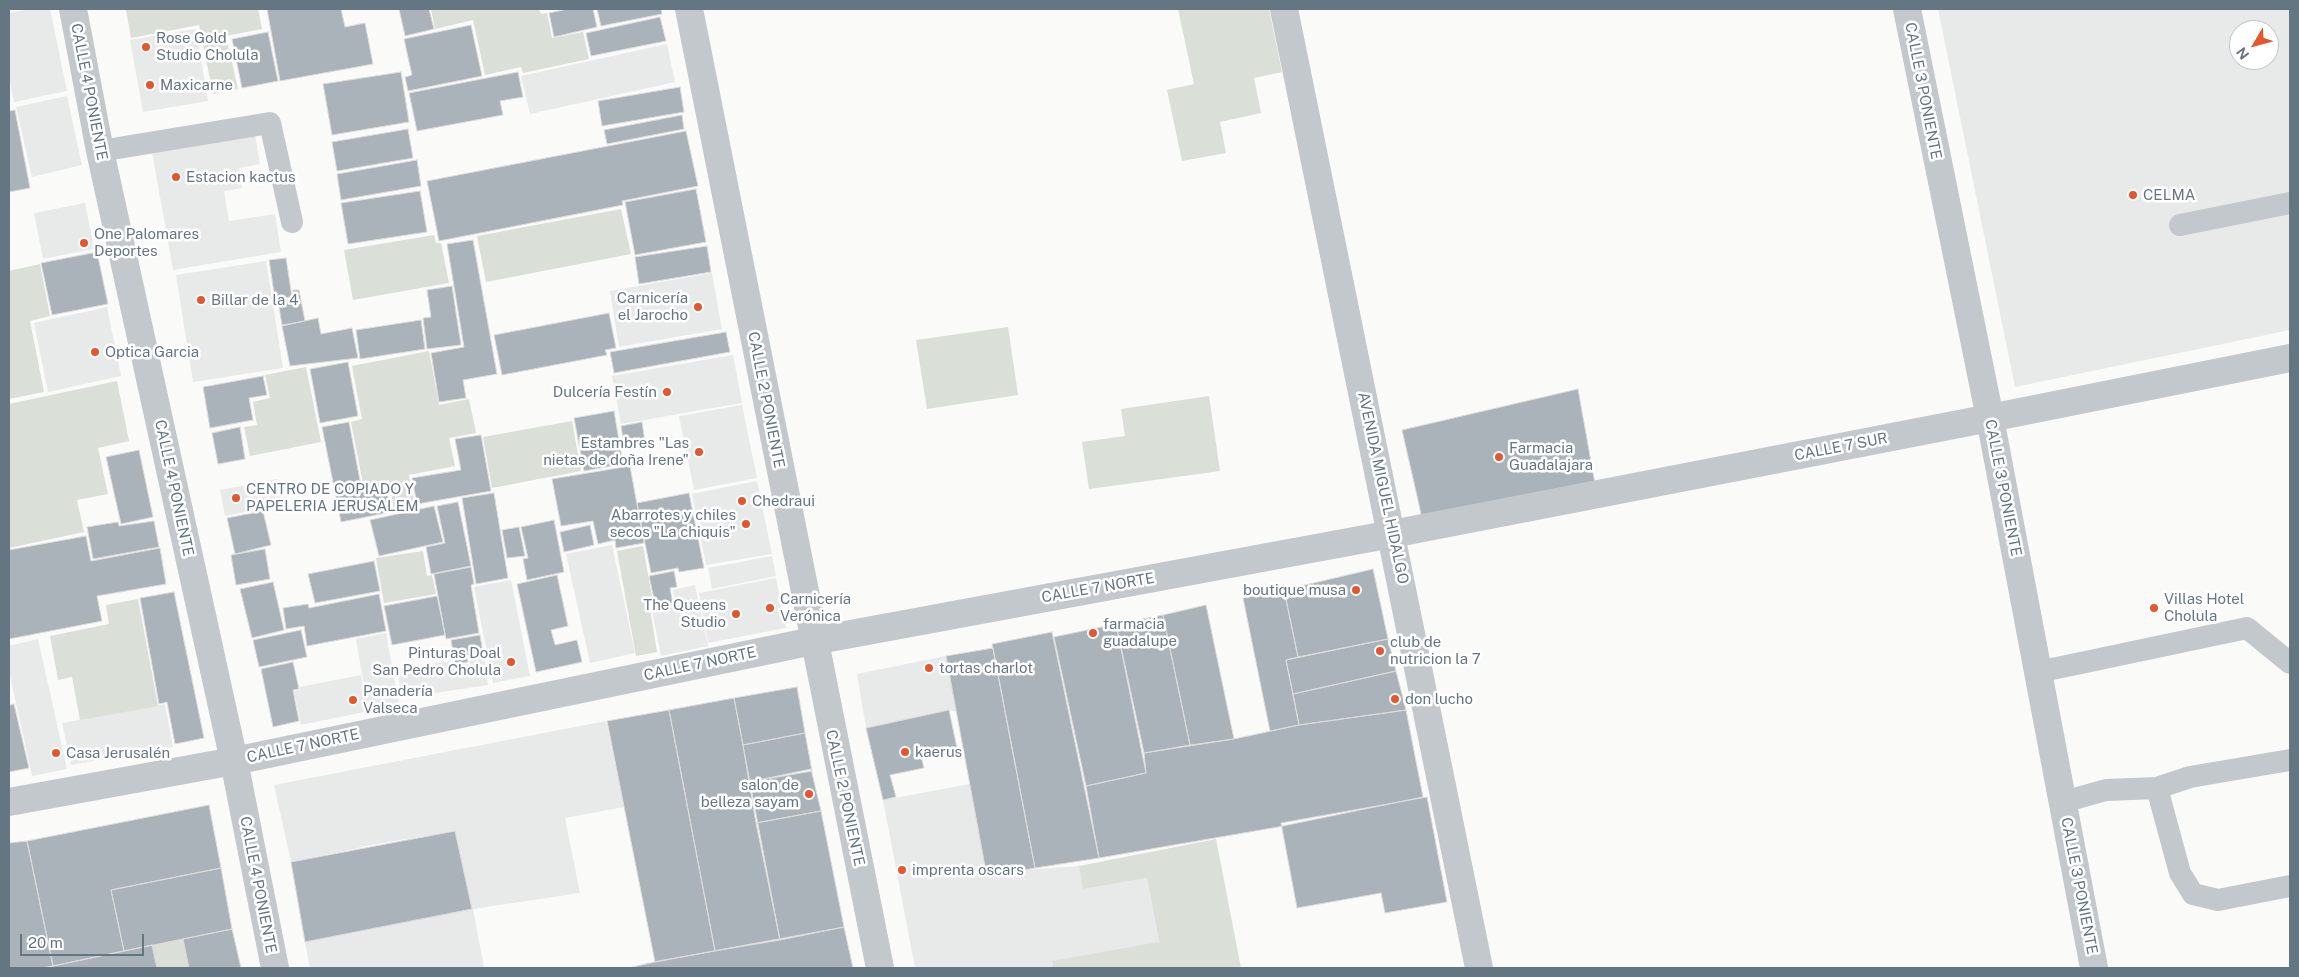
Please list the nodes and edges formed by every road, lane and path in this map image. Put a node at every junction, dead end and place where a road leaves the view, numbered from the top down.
1 (73, 9) edge
2 (689, 9) edge
3 (1284, 9) edge
4 (1907, 9) edge
5 (100, 151) junction
6 (2290, 203) edge
7 (292, 222) dead end
8 (2180, 225) dead end
9 (2290, 358) edge
10 (1990, 418) junction
11 (1392, 534) junction
12 (813, 641) junction
13 (2290, 663) edge
14 (2038, 672) junction
15 (2290, 760) edge
16 (234, 761) junction
17 (2157, 788) junction
18 (9, 802) edge
19 (2063, 802) junction
20 (2290, 886) edge
21 (275, 968) edge
22 (880, 968) edge
23 (1479, 968) edge
24 (2094, 968) edge

1 - 5 street, CALLE 4 PONIENTE
2 - 12 street, CALLE 2 PONIENTE
3 - 11 street, AVENIDA MIGUEL HIDALGO
4 - 10 street, CALLE 3 PONIENTE
5 - 7 lane
5 - 16 street, CALLE 4 PONIENTE
6 - 8 lane
9 - 10 street, CALLE 7 SUR
10 - 11 street, CALLE 7 SUR
10 - 14 street, CALLE 3 PONIENTE
11 - 12 street, CALLE 7 NORTE
11 - 23 street, AVENIDA MIGUEL HIDALGO
12 - 16 street, CALLE 7 NORTE
12 - 22 street, CALLE 2 PONIENTE
13 - 14 lane
14 - 19 street, CALLE 3 PONIENTE
15 - 17 lane
16 - 18 street, CALLE 7 NORTE
16 - 21 street, CALLE 4 PONIENTE
17 - 19 lane
17 - 20 lane
19 - 24 street, CALLE 3 PONIENTE

